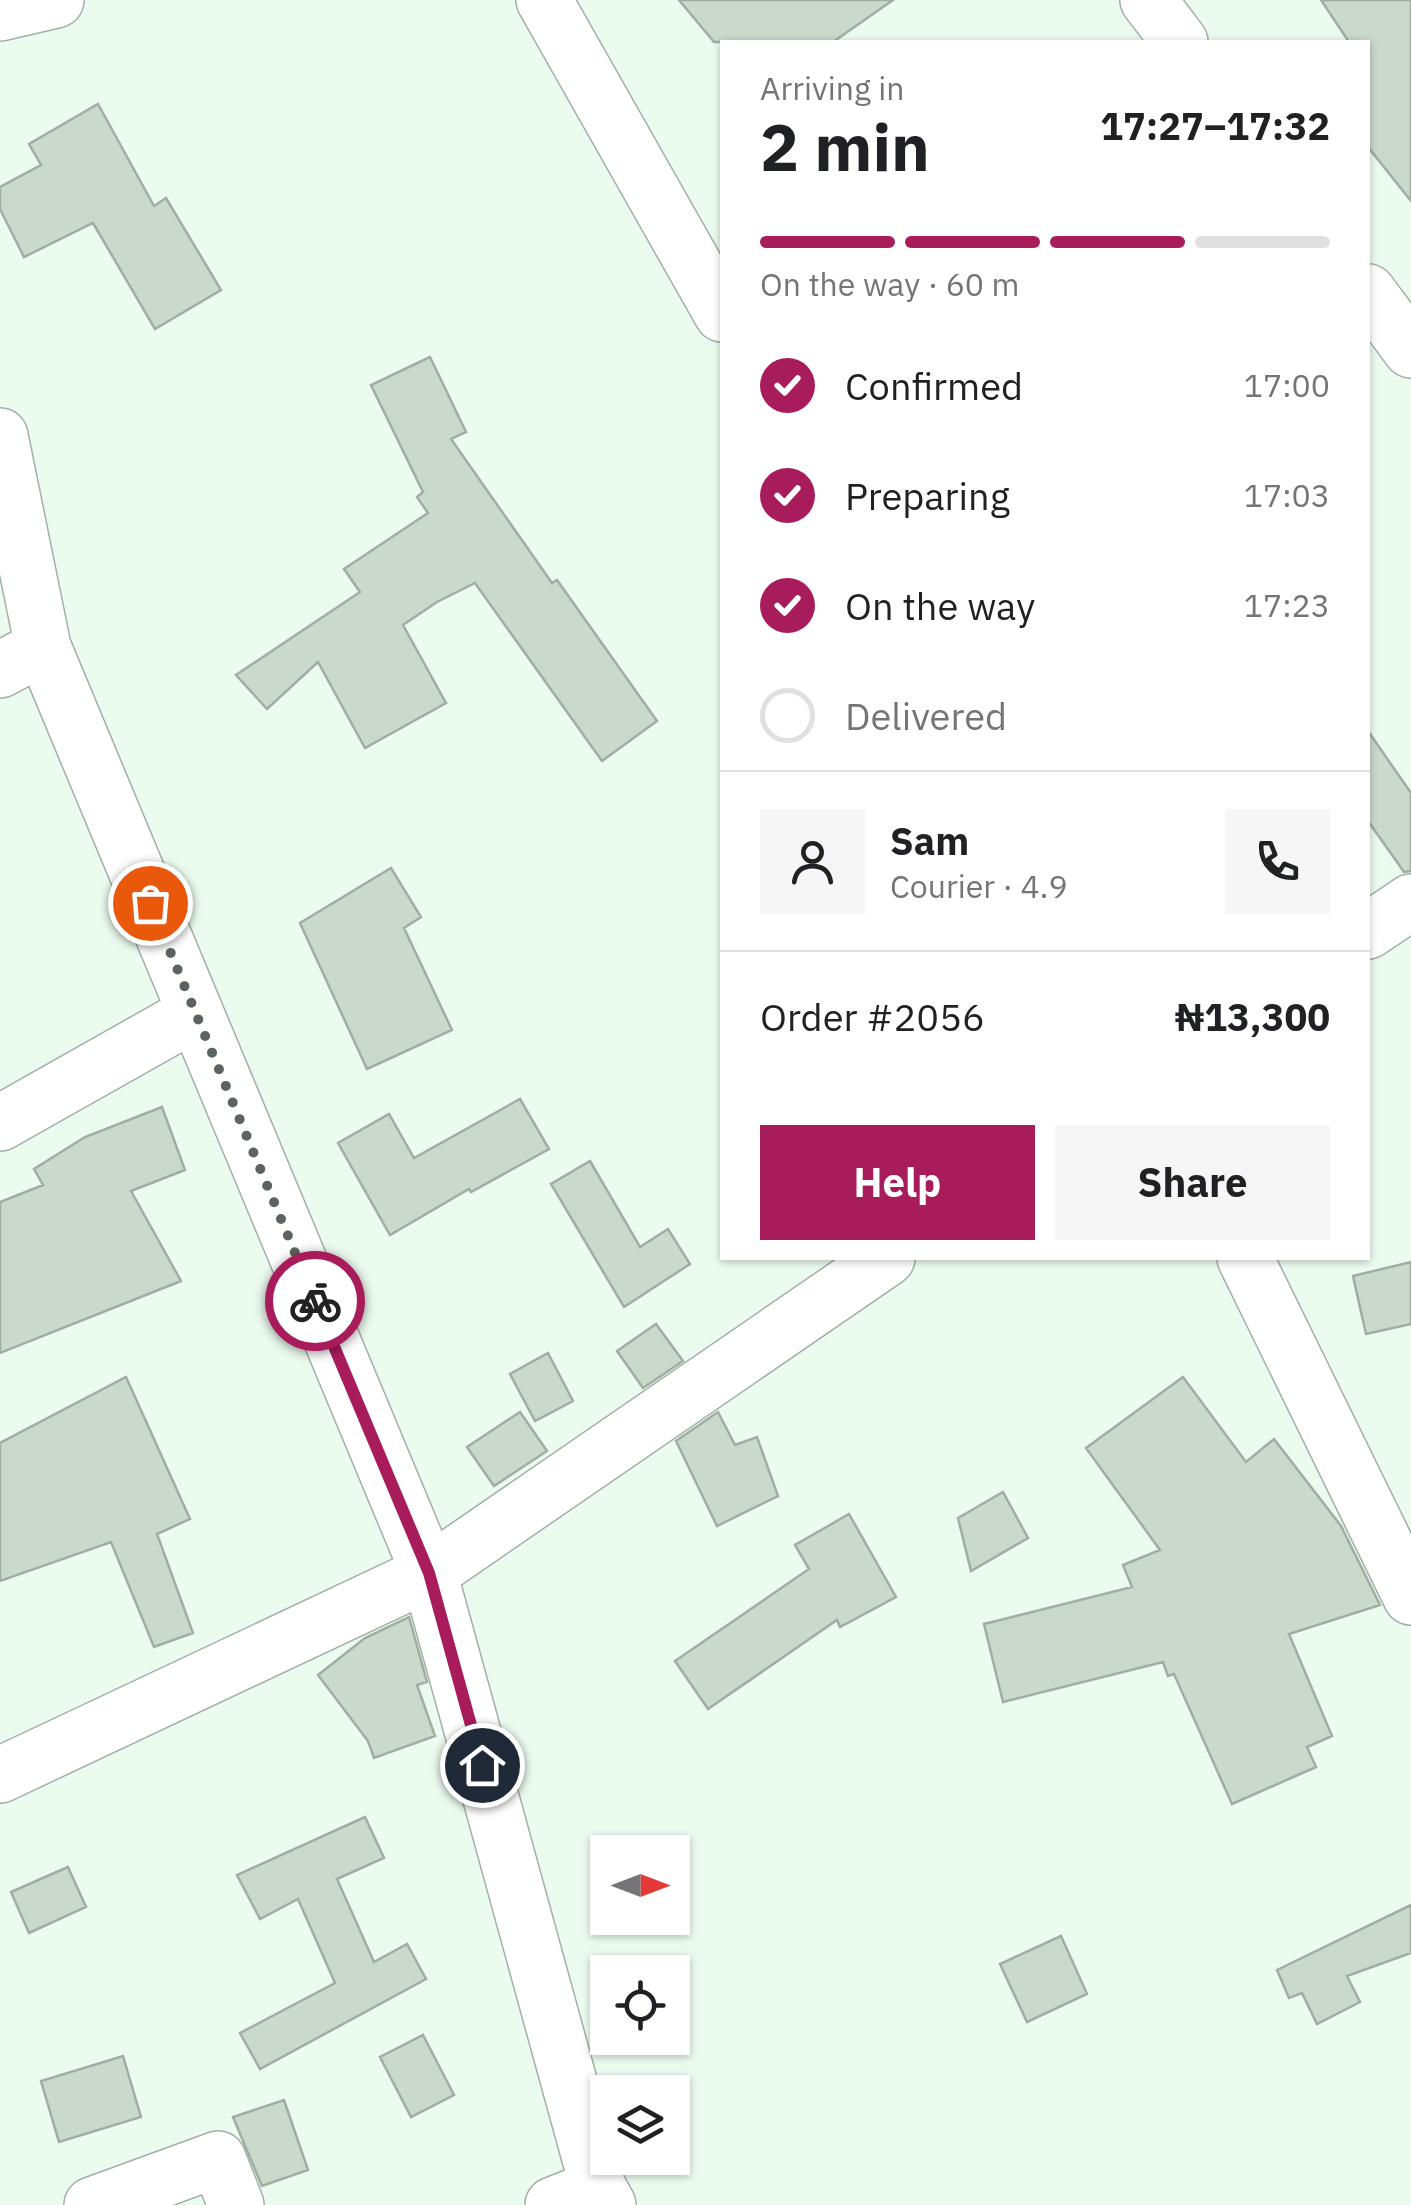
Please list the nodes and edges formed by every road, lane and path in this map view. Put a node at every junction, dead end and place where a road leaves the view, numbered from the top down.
1 (56, 0) edge
2 (544, 0) edge
3 (1148, 0) edge
4 (0, 13) edge
5 (1178, 40) edge
6 (1370, 295) edge
7 (720, 310) edge
8 (1411, 350) edge
9 (0, 436) edge
10 (21, 658) edge
11 (1411, 902) edge
12 (1370, 930) edge
13 (195, 1012) junction
14 (0, 1123) edge
15 (883, 1260) edge
16 (1245, 1260) edge
17 (429, 1573) junction
18 (1411, 1597) edge
19 (0, 1775) edge
20 (586, 2199) edge
21 (92, 2205) edge
22 (236, 2205) edge

1 - 4 street
2 - 7 street
3 - 5 street
6 - 8 street
9 - 10 street
10 - 13 street
11 - 12 street
13 - 14 street
13 - 17 street
15 - 17 street
16 - 18 street
17 - 19 street
17 - 20 street
21 - 22 street

